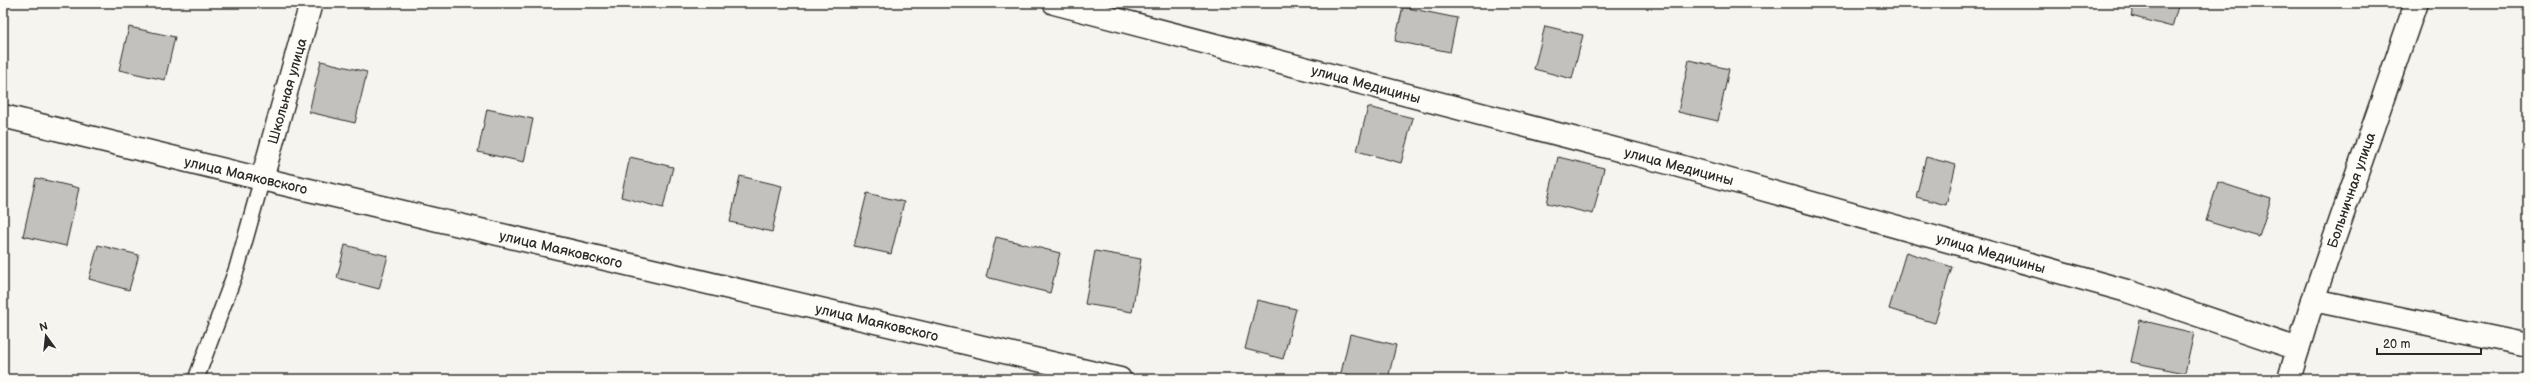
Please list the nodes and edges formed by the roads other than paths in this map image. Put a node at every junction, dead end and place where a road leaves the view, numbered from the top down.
1 (311, 3) edge
2 (1054, 3) edge
3 (2416, 3) edge
4 (3, 116) edge
5 (262, 179) junction
6 (2312, 300) junction
7 (2528, 345) edge
8 (2298, 349) junction
9 (196, 379) edge
10 (1120, 379) edge
11 (2289, 379) edge

1 - 5 street, Школьная улица
2 - 8 street, улица Медицины
3 - 6 street, Больничная улица
4 - 5 street, улица Маяковского
5 - 9 lane
5 - 10 street, улица Маяковского
6 - 7 street
6 - 8 street, Больничная улица
8 - 11 street, Больничная улица

